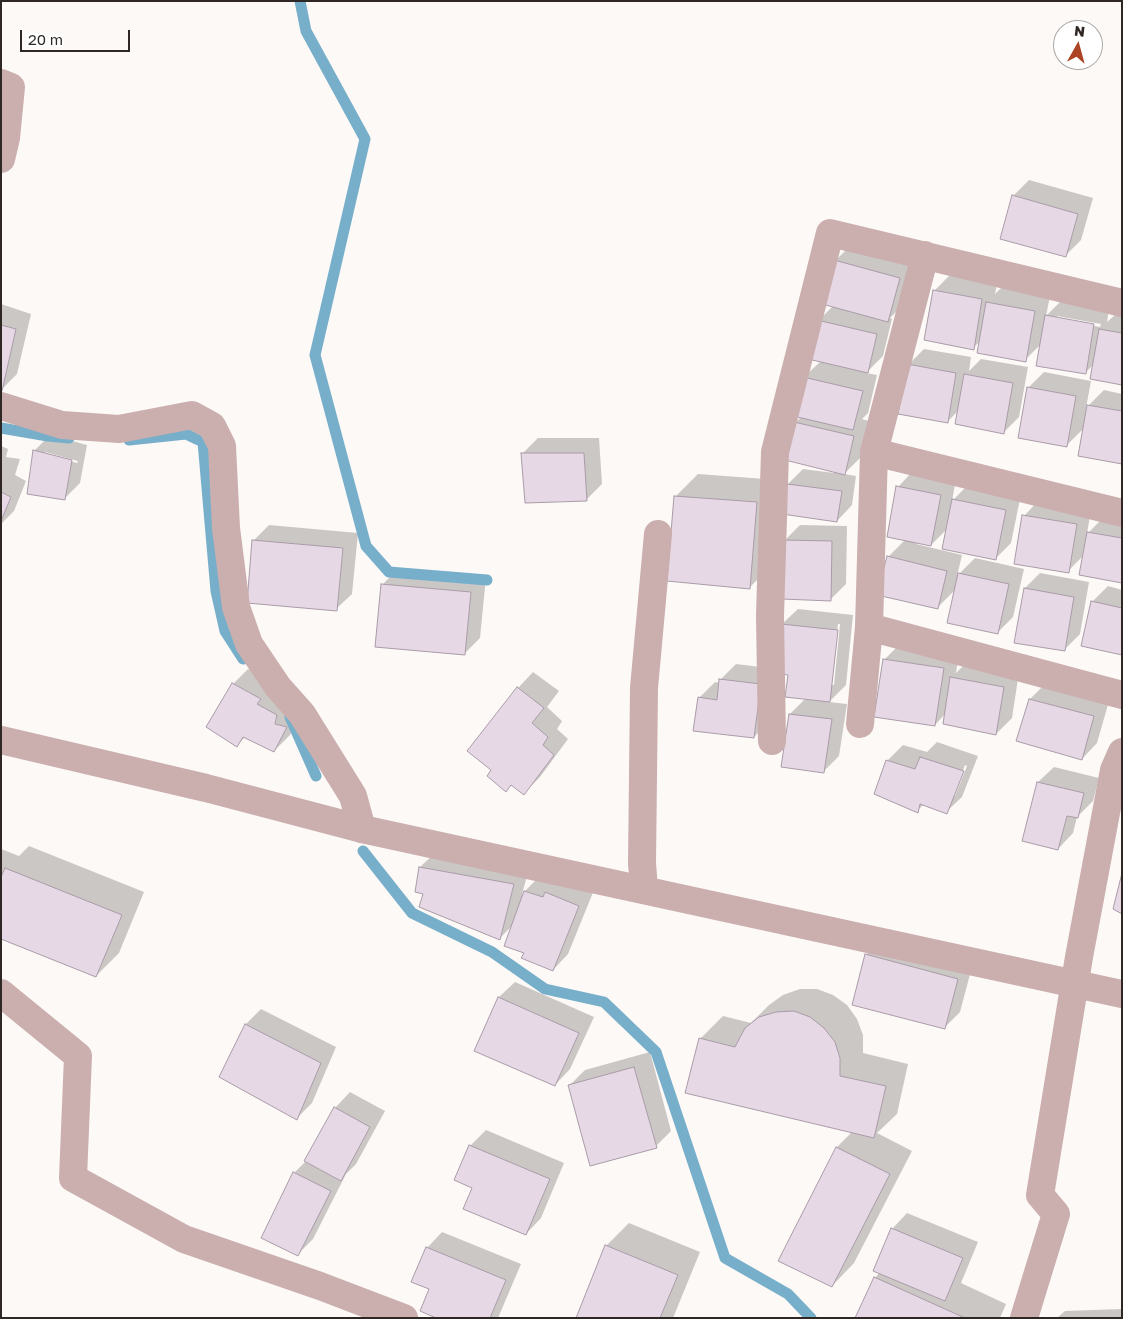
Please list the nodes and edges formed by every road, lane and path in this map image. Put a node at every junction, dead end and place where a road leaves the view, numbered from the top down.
1 (1, 83) edge
2 (1, 159) edge
3 (925, 256) junction
4 (1122, 303) edge
5 (1, 406) edge
6 (874, 452) junction
7 (1122, 513) edge
8 (658, 534) dead end
9 (869, 627) junction
10 (1122, 695) edge
11 (860, 724) dead end
12 (1, 740) edge
13 (772, 741) dead end
14 (1119, 765) edge
15 (362, 829) junction
16 (644, 889) junction
17 (1074, 983) junction
18 (1, 994) edge
19 (1122, 994) edge
20 (404, 1318) edge
21 (1024, 1318) edge

1 - 2 street
3 - 4 street
3 - 6 street
3 - 13 street
5 - 15 street
6 - 7 street
6 - 9 street
8 - 16 street
9 - 10 street
9 - 11 street
12 - 15 street
14 - 17 street
15 - 16 street
16 - 17 street
17 - 19 street
17 - 21 street
18 - 20 street

